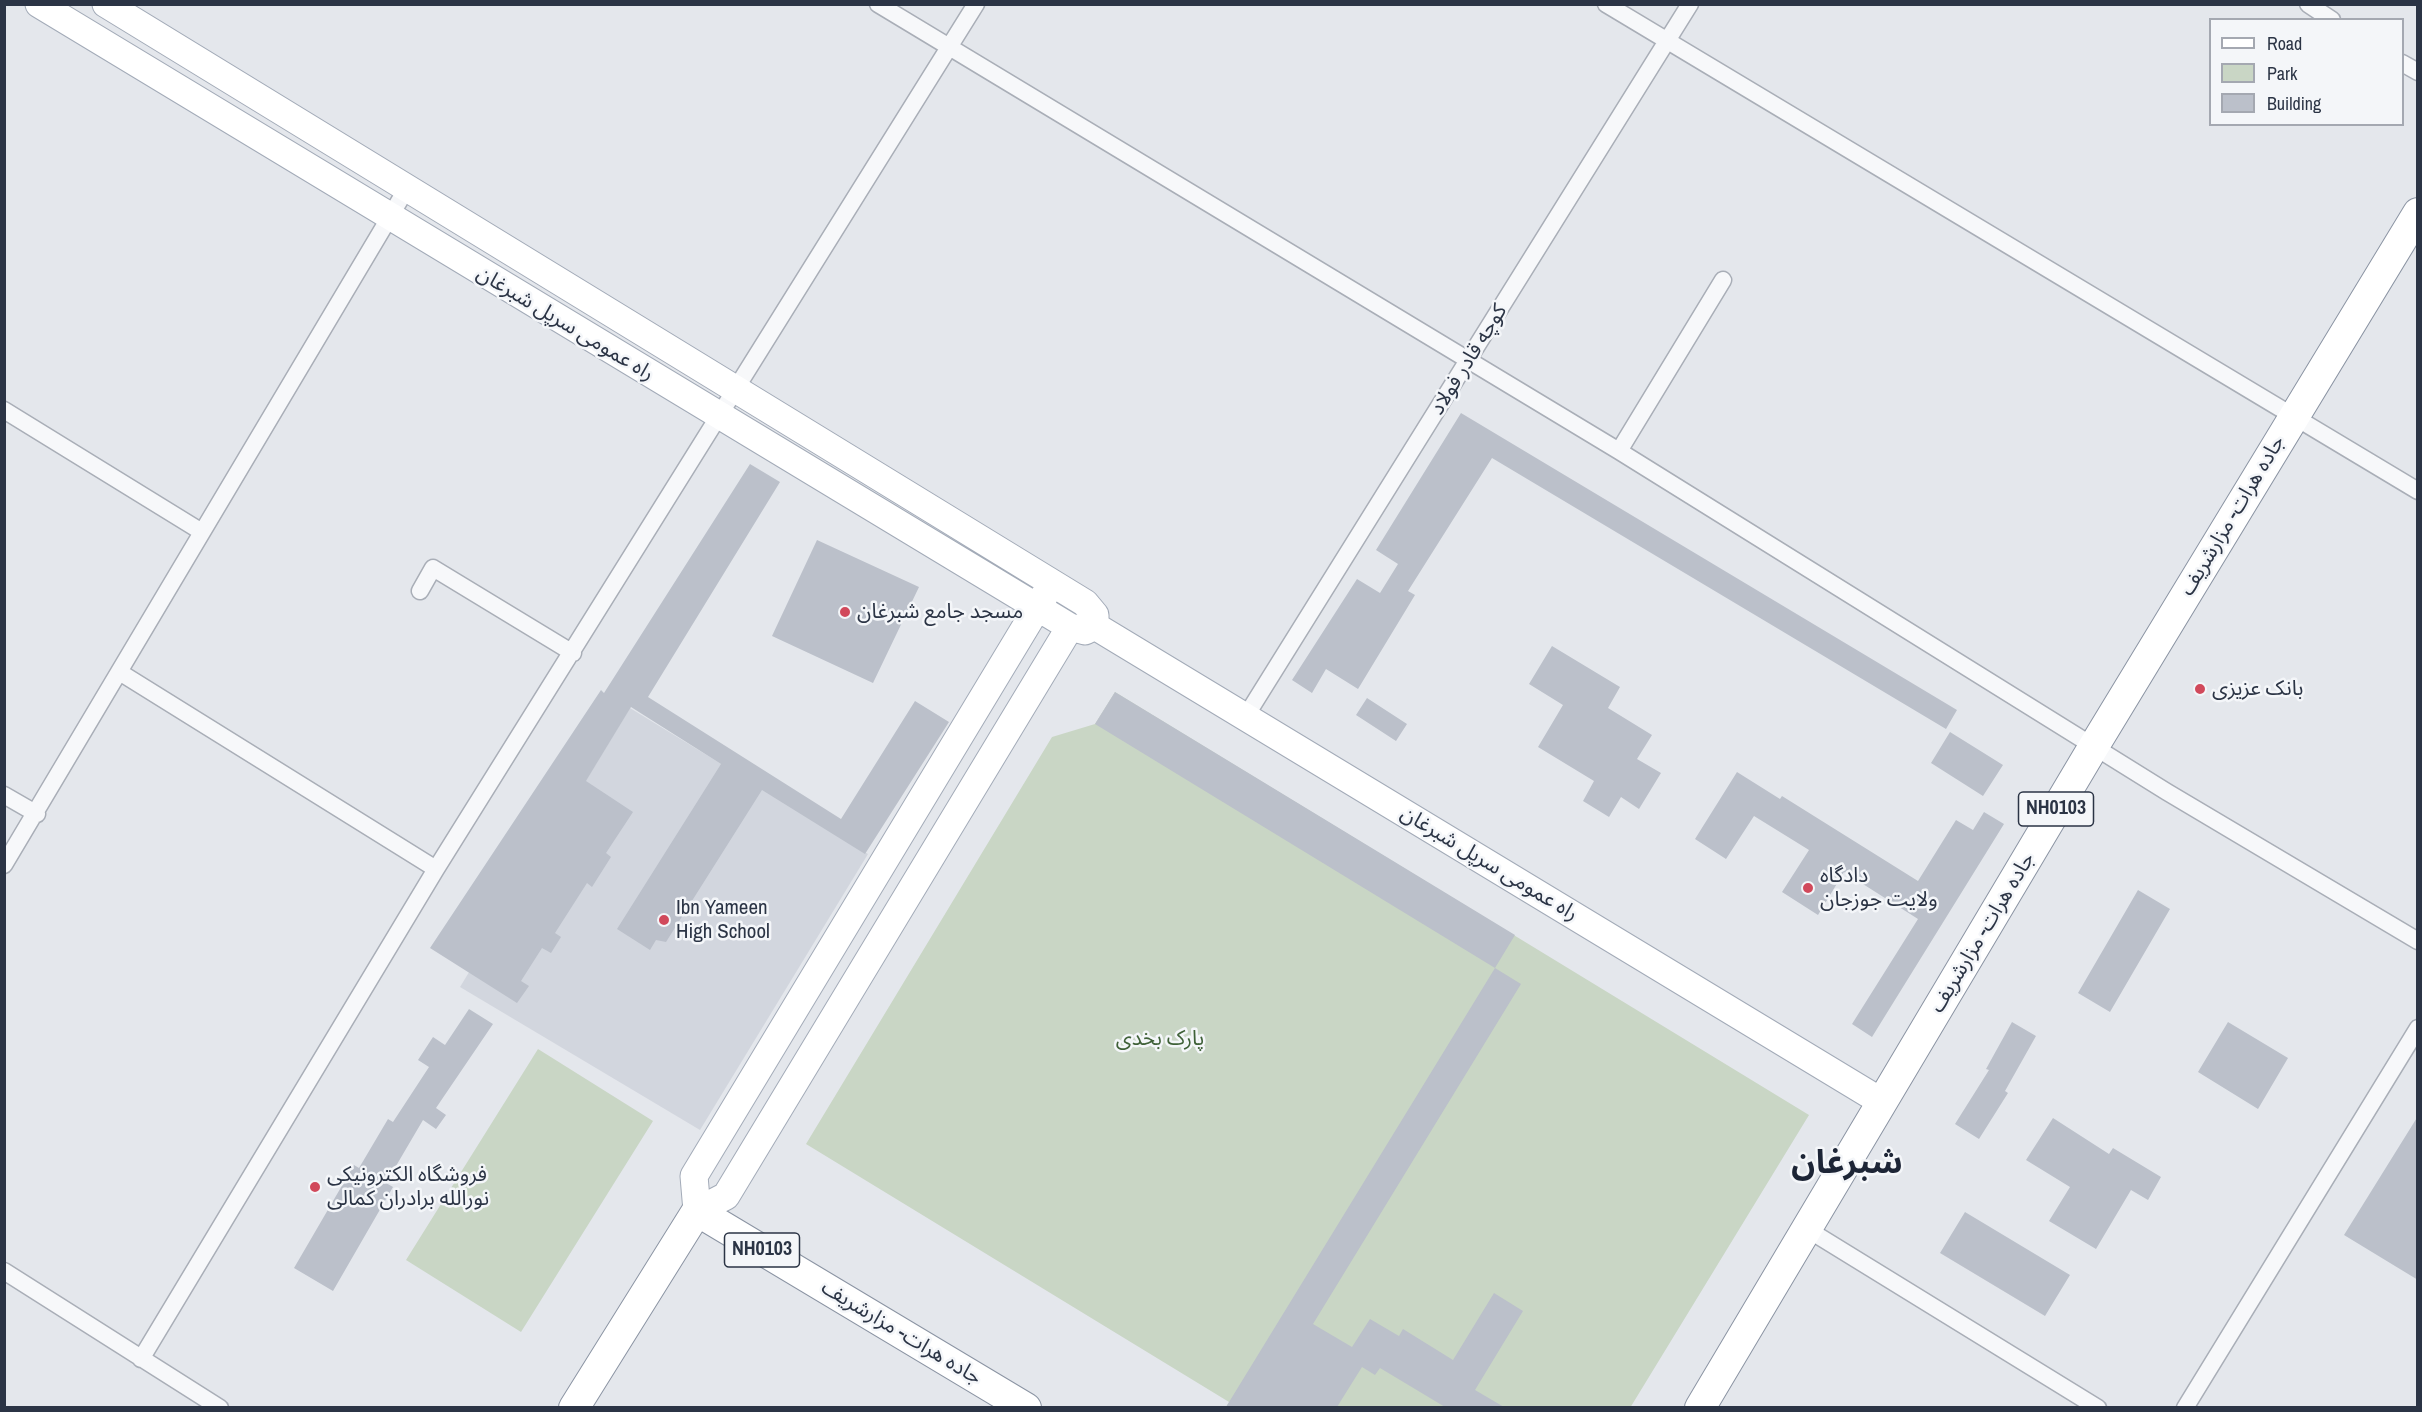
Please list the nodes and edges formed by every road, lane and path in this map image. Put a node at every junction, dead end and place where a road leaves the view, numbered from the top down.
1 (39, 4) edge
2 (106, 4) edge
3 (878, 4) edge
4 (976, 4) edge
5 (1606, 4) edge
6 (1690, 4) edge
7 (2308, 4) edge
8 (2329, 18) edge
9 (1666, 43) junction
10 (950, 48) junction
11 (2404, 64) edge
12 (2418, 72) edge
13 (407, 188) junction
14 (2418, 213) edge
15 (389, 217) junction
16 (1723, 280) dead end
17 (1469, 360) junction
18 (736, 388) junction
19 (4, 410) edge
20 (2295, 416) junction
21 (718, 417) junction
22 (1619, 451) junction
23 (2418, 491) edge
24 (202, 532) junction
25 (1052, 583) junction
26 (420, 591) dead end
27 (1038, 608) junction
28 (1082, 627) junction
29 (573, 653) junction
30 (121, 673) junction
31 (1246, 716) junction
32 (2094, 746) junction
33 (4, 795) edge
34 (37, 814) junction
35 (4, 865) edge
36 (436, 869) junction
37 (2418, 941) edge
38 (2418, 1028) edge
39 (1882, 1102) junction
40 (697, 1211) junction
41 (1807, 1229) junction
42 (4, 1270) edge
43 (141, 1359) junction
44 (220, 1407) edge
45 (574, 1407) edge
46 (1026, 1407) edge
47 (1700, 1407) edge
48 (2098, 1407) edge
49 (2185, 1407) edge

1 - 15 main road, راه عمومی سرپل شبرغان
2 - 13 main road, راه عمومی سرپل شبرغان
3 - 10 street
4 - 10 street
5 - 9 street
6 - 9 street, کوچه قادر فولاد
7 - 8 street
9 - 17 street, کوچه قادر فولاد
9 - 20 street
10 - 17 street
10 - 18 street
11 - 12 street
13 - 15 street
13 - 18 main road, راه عمومی سرپل شبرغان
14 - 20 highway, جاده هرات- مزارشریف / NH0103
15 - 21 main road, راه عمومی سرپل شبرغان
15 - 24 street
16 - 22 street
17 - 22 street
17 - 31 street, کوچه قادر فولاد
18 - 21 street
18 - 25 main road, راه عمومی سرپل شبرغان
19 - 24 street
20 - 23 street
20 - 32 highway, جاده هرات- مزارشریف / NH0103
21 - 27 main road, راه عمومی سرپل شبرغان
21 - 29 street
22 - 32 street
24 - 30 street
25 - 27 main road
25 - 28 main road, راه عمومی سرپل شبرغان
26 - 29 street
27 - 28 main road, راه عمومی سرپل شبرغان
27 - 40 main road
28 - 31 main road, راه عمومی سرپل شبرغان
28 - 40 main road
29 - 36 street
30 - 34 street
30 - 36 street
31 - 39 main road, راه عمومی سرپل شبرغان
32 - 37 street
32 - 39 highway, جاده هرات- مزارشریف / NH0103
33 - 34 street
34 - 35 street
36 - 43 street
38 - 49 street
39 - 41 highway, جاده هرات- مزارشریف / NH0103
40 - 45 highway
40 - 46 highway, جاده هرات- مزارشریف / NH0103
41 - 47 highway, جاده هرات- مزارشریف / NH0103
41 - 48 street
42 - 43 street
43 - 44 street

